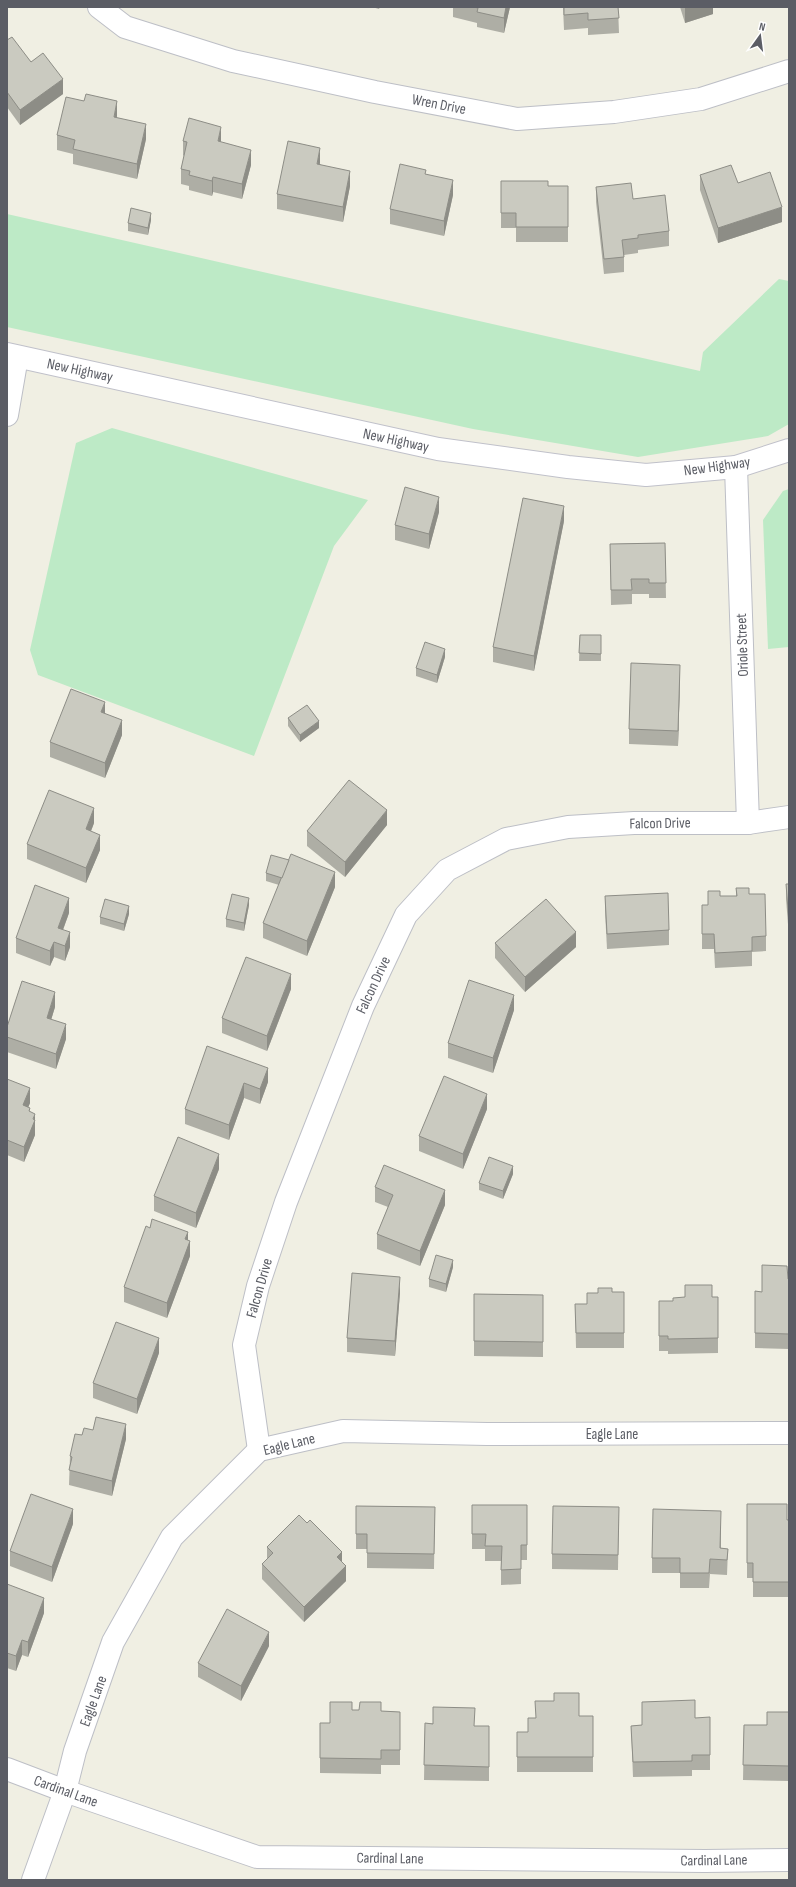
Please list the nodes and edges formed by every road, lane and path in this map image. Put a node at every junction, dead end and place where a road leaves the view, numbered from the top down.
1 (99, 7) edge
2 (789, 71) edge
3 (12, 355) edge
4 (7, 415) edge
5 (789, 450) edge
6 (736, 466) junction
7 (789, 817) edge
8 (748, 823) junction
9 (789, 1433) edge
10 (259, 1450) junction
11 (7, 1769) edge
12 (65, 1791) junction
13 (789, 1860) edge
14 (33, 1880) edge

1 - 2 street, Wren Drive
3 - 4 street
3 - 6 street, New Highway
5 - 6 street, New Highway
6 - 8 street, Oriole Street
7 - 8 street, Falcon Drive
8 - 10 street, Falcon Drive
9 - 10 street, Eagle Lane
10 - 12 street, Eagle Lane
11 - 12 street, Cardinal Lane
12 - 13 street, Cardinal Lane
12 - 14 street, Eagle Lane

